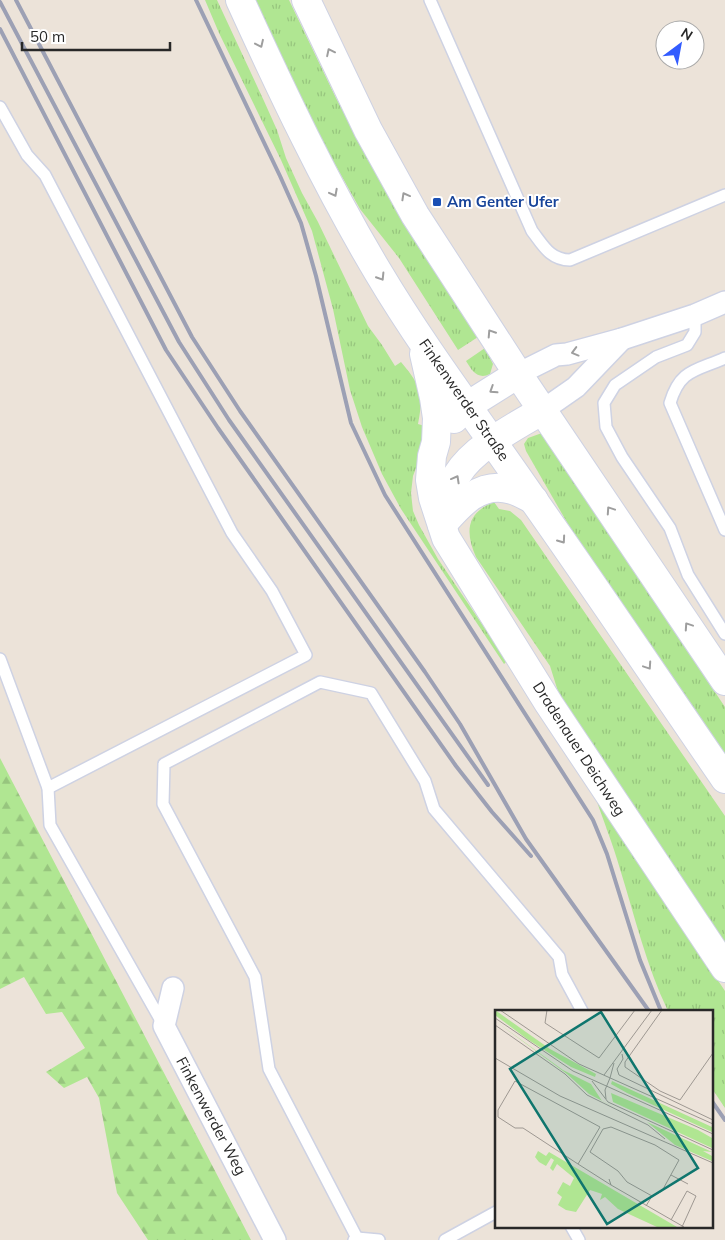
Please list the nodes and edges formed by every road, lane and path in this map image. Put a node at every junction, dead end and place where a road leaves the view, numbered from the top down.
1 (240, 0) edge
2 (306, 0) edge
3 (430, 0) edge
4 (0, 107) edge
5 (725, 195) edge
6 (725, 302) edge
7 (695, 315) junction
8 (420, 338) junction
9 (622, 338) junction
10 (725, 358) edge
11 (518, 374) junction
12 (468, 406) junction
13 (542, 410) junction
14 (492, 441) junction
15 (436, 442) junction
16 (534, 500) junction
17 (441, 525) junction
18 (725, 530) edge
19 (725, 634) edge
20 (0, 659) edge
21 (725, 681) edge
22 (725, 779) edge
23 (48, 788) junction
24 (725, 968) edge
25 (173, 988) dead end
26 (581, 1010) edge
27 (164, 1026) junction
28 (495, 1213) edge
29 (572, 1228) edge
30 (356, 1239) edge
31 (276, 1240) edge
32 (380, 1240) edge
33 (445, 1240) edge
34 (579, 1240) edge

1 -> 8 main road, Finkenwerder Straße
11 -> 2 main road
3 - 5 lane
4 - 23 lane
6 - 7 street
7 - 9 street
7 - 19 lane
8 - 12 main road, Finkenwerder Straße
8 - 15 main road, Dradenauer Deichweg
9 -> 11 street
9 - 13 street
10 - 18 lane
11 -> 12 main road, Dradenauer Deichweg
11 - 13 main road
12 - 14 main road, Finkenwerder Straße
12 - 15 main road, Dradenauer Deichweg
13 - 14 main road
21 -> 13 main road
14 - 16 main road, Finkenwerder Straße
17 -> 14 main road
15 - 17 main road, Dradenauer Deichweg
16 - 17 main road
16 -> 22 main road, Finkenwerder Straße
17 - 24 main road, Dradenauer Deichweg
20 - 23 lane
23 - 27 lane
25 - 27 street
26 - 30 lane
27 - 31 street, Finkenwerder Weg
28 - 33 lane
29 - 34 lane
30 - 32 lane

